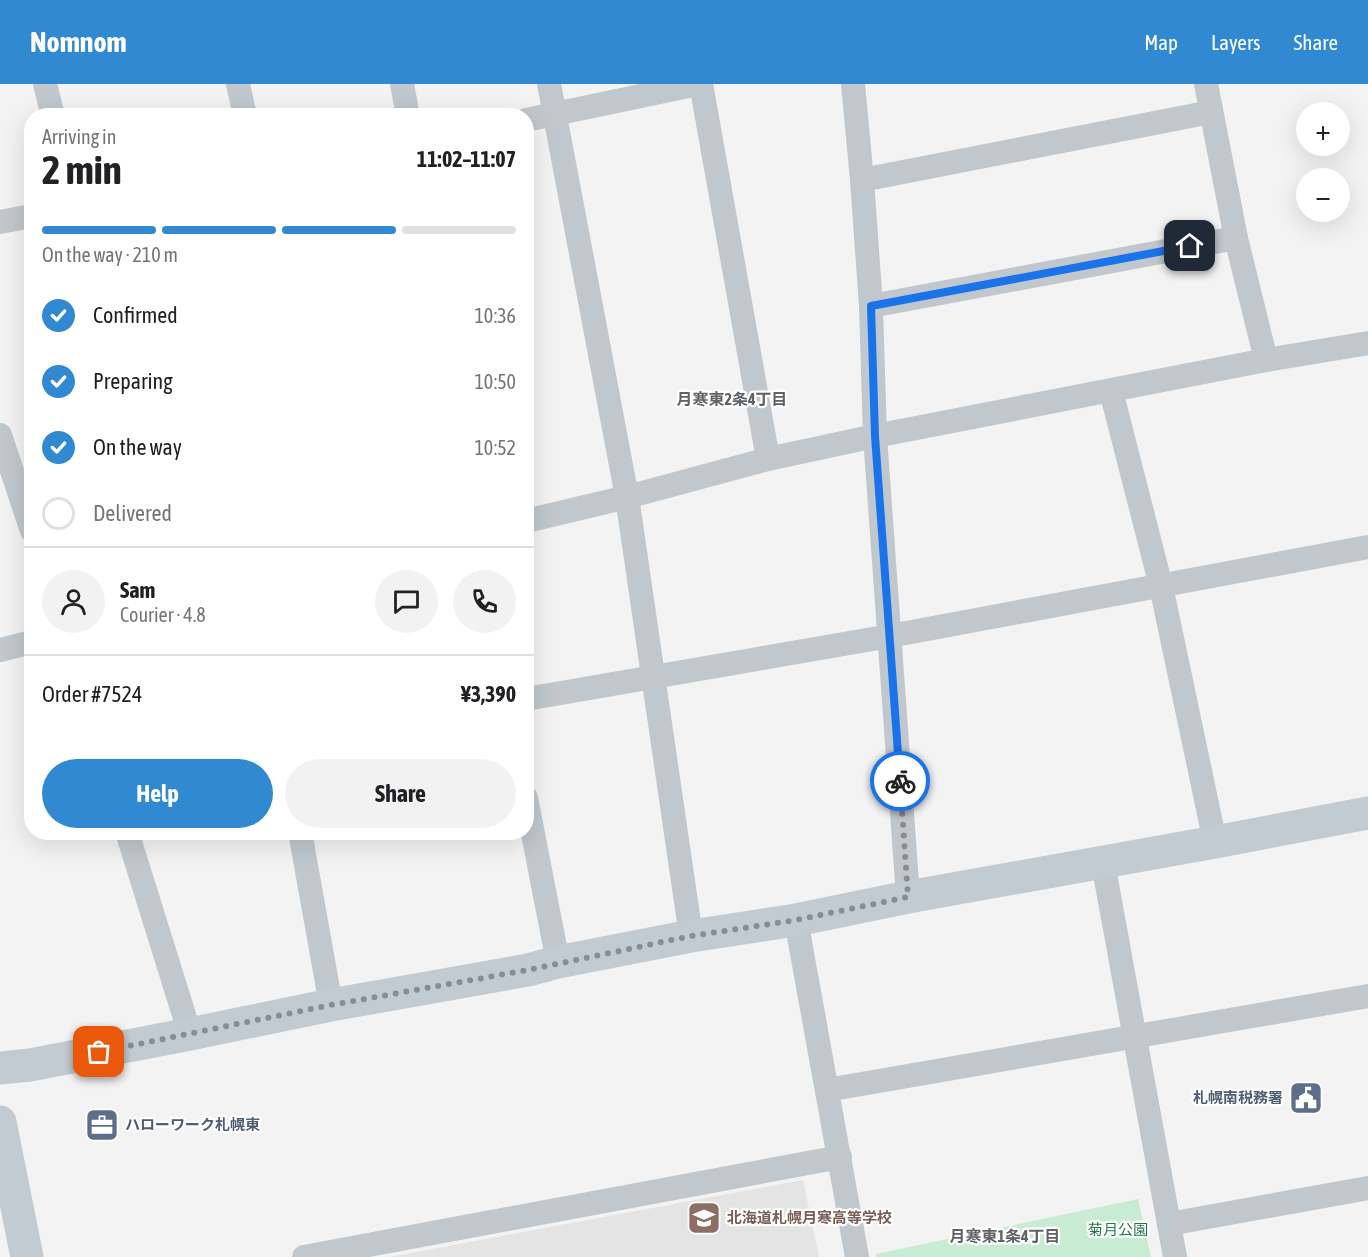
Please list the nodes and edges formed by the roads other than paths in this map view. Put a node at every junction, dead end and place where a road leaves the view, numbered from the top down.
1 (45, 84) edge
2 (238, 84) edge
3 (402, 84) edge
4 (549, 84) edge
5 (699, 84) edge
6 (853, 84) edge
7 (1206, 84) edge
8 (51, 108) edge
9 (243, 108) edge
10 (406, 108) edge
11 (1211, 112) junction
12 (555, 115) junction
13 (534, 119) edge
14 (862, 180) junction
15 (24, 218) edge
16 (0, 222) edge
17 (1236, 238) junction
18 (871, 306) junction
19 (1368, 343) edge
20 (1266, 360) junction
21 (1111, 391) junction
22 (0, 435) edge
23 (875, 436) junction
24 (768, 459) junction
25 (627, 497) junction
26 (24, 507) edge
27 (534, 519) edge
28 (1368, 547) edge
29 (1161, 586) junction
30 (890, 636) junction
31 (24, 644) edge
32 (0, 650) edge
33 (653, 678) junction
34 (534, 698) edge
35 (1368, 813) edge
36 (534, 839) edge
37 (129, 840) edge
38 (301, 840) edge
39 (1215, 843) junction
40 (1103, 863) junction
41 (908, 897) junction
42 (796, 920) junction
43 (691, 936) junction
44 (558, 962) junction
45 (1367, 1000) edge
46 (331, 1005) junction
47 (190, 1034) junction
48 (1134, 1036) junction
49 (0, 1068) edge
50 (827, 1090) junction
51 (0, 1122) edge
52 (840, 1157) junction
53 (1368, 1188) edge
54 (1168, 1224) junction
55 (27, 1257) edge
56 (304, 1257) edge
57 (857, 1257) edge
58 (1175, 1257) edge

1 - 8 street
2 - 9 street
3 - 10 street
4 - 12 street
5 - 12 street
5 - 24 street
6 - 14 street
7 - 11 street
11 - 14 street
11 - 17 street
12 - 13 street
12 - 25 street
14 - 18 street
15 - 16 street
17 - 18 street
17 - 20 street
18 - 23 street
19 - 20 street
20 - 21 street
21 - 23 street
21 - 29 street
22 - 26 street
23 - 24 street
23 - 30 street
24 - 25 street
25 - 27 street
25 - 33 street
28 - 29 street
29 - 30 street
29 - 39 street
30 - 33 street
30 - 41 street
31 - 32 street
33 - 34 street
33 - 43 street
35 - 39 street
36 - 44 street
37 - 47 street
38 - 46 street
39 - 40 street
40 - 41 street
40 - 48 street
41 - 42 street
42 - 43 street
42 - 50 street
43 - 44 street
44 - 46 street
45 - 48 street
46 - 47 street
47 - 49 street
48 - 50 street
48 - 54 street
50 - 52 street
51 - 55 street
52 - 56 street
52 - 57 street
53 - 54 street
54 - 58 street

